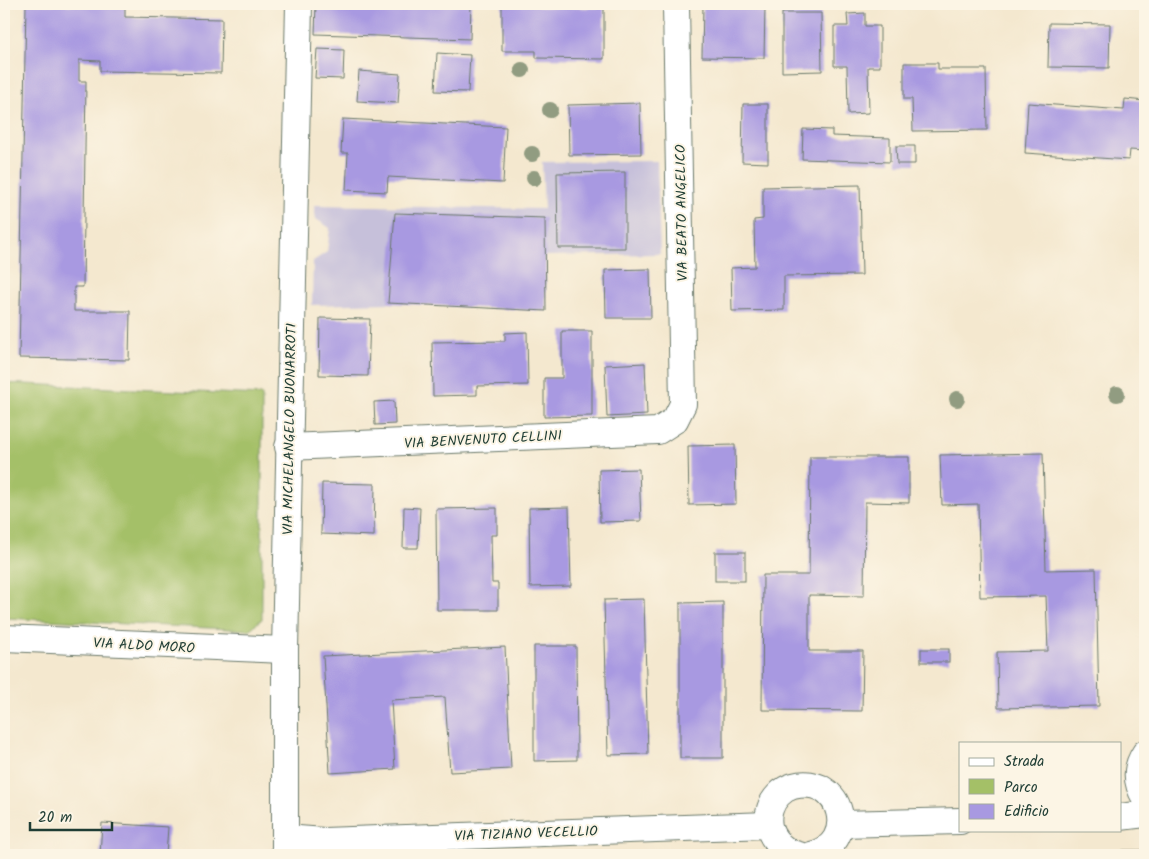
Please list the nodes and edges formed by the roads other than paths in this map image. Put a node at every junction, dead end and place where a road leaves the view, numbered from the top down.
1 (299, 4) edge
2 (676, 4) edge
3 (675, 420) joint
4 (288, 447) junction
5 (4, 638) edge
6 (285, 650) junction
7 (1135, 765) edge
8 (1145, 798) edge
9 (1145, 814) edge
10 (1122, 818) edge
11 (959, 821) edge
12 (841, 824) junction
13 (768, 825) junction
14 (285, 847) edge
15 (799, 855) edge
16 (811, 855) edge

1 - 4 street, VIA MICHELANGELO BUONARROTI
2 - 3 street, VIA BEATO ANGELICO
3 - 4 street, VIA BENVENUTO CELLINI
4 - 6 street, VIA MICHELANGELO BUONARROTI
5 - 6 street, VIA ALDO MORO
6 - 14 street, VIA MICHELANGELO BUONARROTI
7 - 8 street
9 - 10 street
11 - 12 street
12 - 13 street
12 - 16 street
13 - 14 street, VIA TIZIANO VECELLIO
13 - 15 street

